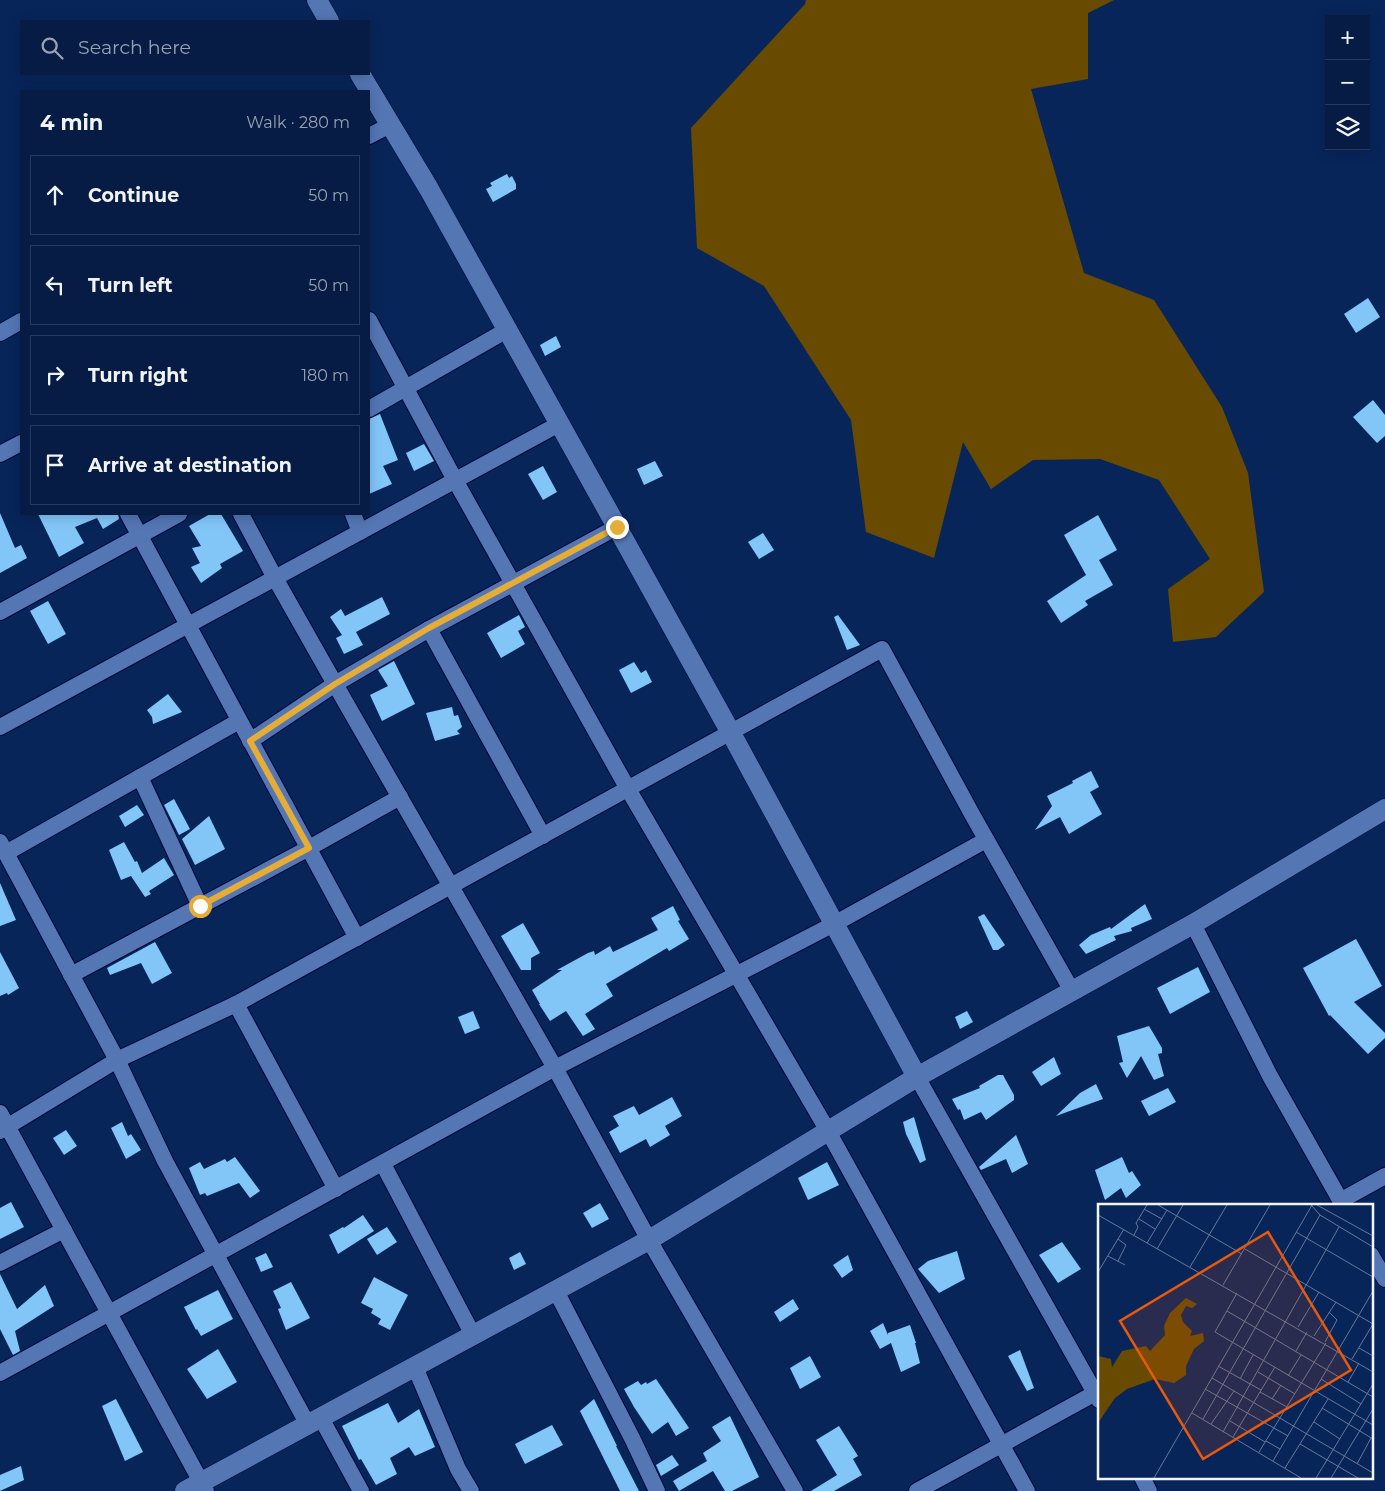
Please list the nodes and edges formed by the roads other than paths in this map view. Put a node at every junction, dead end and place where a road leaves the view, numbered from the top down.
1 (317, 0) edge
2 (328, 20) edge
3 (361, 75) edge
4 (369, 90) edge
5 (370, 91) edge
6 (390, 125) junction
7 (370, 135) edge
8 (20, 322) edge
9 (370, 322) edge
10 (507, 330) junction
11 (0, 333) edge
12 (406, 389) junction
13 (370, 408) edge
14 (559, 424) junction
15 (20, 444) edge
16 (0, 454) edge
17 (455, 480) junction
18 (129, 515) edge
19 (177, 515) edge
20 (242, 515) edge
21 (353, 515) edge
22 (617, 527) junction
23 (360, 532) junction
24 (140, 536) junction
25 (275, 578) junction
26 (513, 584) junction
27 (0, 612) edge
28 (188, 626) junction
29 (429, 628) junction
30 (335, 684) junction
31 (239, 721) junction
32 (0, 727) edge
33 (731, 732) junction
34 (250, 741) junction
35 (140, 777) junction
36 (628, 789) junction
37 (400, 797) junction
38 (1385, 808) edge
39 (543, 836) junction
40 (986, 840) junction
41 (3, 848) edge
42 (309, 848) junction
43 (452, 886) junction
44 (200, 906) junction
45 (834, 924) junction
46 (1192, 924) junction
47 (357, 938) junction
48 (71, 975) junction
49 (735, 975) junction
50 (1072, 991) junction
51 (236, 1004) junction
52 (117, 1060) junction
53 (555, 1068) junction
54 (917, 1077) junction
55 (2, 1124) edge
56 (828, 1131) junction
57 (382, 1164) junction
58 (1385, 1176) edge
59 (336, 1189) junction
60 (1342, 1203) edge
61 (64, 1230) junction
62 (650, 1240) junction
63 (216, 1255) junction
64 (1372, 1257) edge
65 (0, 1263) edge
66 (1385, 1279) edge
67 (556, 1291) junction
68 (110, 1314) junction
69 (473, 1335) junction
70 (415, 1367) junction
71 (0, 1374) edge
72 (1098, 1394) edge
73 (314, 1421) junction
74 (1001, 1445) junction
75 (1142, 1478) edge
76 (197, 1488) edge
77 (361, 1491) edge
78 (471, 1491) edge
79 (657, 1491) edge
80 (795, 1491) edge
81 (917, 1491) edge
82 (1027, 1491) edge
83 (1149, 1491) edge

1 - 2 street
3 - 4 street
5 - 6 street
6 - 7 street
6 - 10 street
8 - 11 street
9 - 12 street
10 - 12 street
10 - 14 street
12 - 13 street
12 - 17 street
14 - 17 street
14 - 22 street
15 - 16 street
17 - 23 street
17 - 26 street
18 - 24 street
19 - 24 street
20 - 25 street
21 - 23 street
22 - 26 street
22 - 33 street
23 - 25 street
24 - 27 street
24 - 28 street
25 - 28 street
25 - 30 street
26 - 29 street
26 - 36 street
28 - 31 street
28 - 32 street
29 - 30 street
29 - 39 street
30 - 34 street
30 - 37 street
31 - 34 street
31 - 35 street
33 - 36 street
33 - 40 street
33 - 45 street
34 - 42 street
35 - 41 street
35 - 44 street
36 - 39 street
36 - 49 street
37 - 42 street
37 - 43 street
38 - 46 street
39 - 43 street
40 - 45 street
40 - 50 street
41 - 48 street
42 - 44 street
42 - 47 street
43 - 47 street
43 - 53 street
44 - 48 street
45 - 49 street
45 - 54 street
46 - 50 street
46 - 60 street
47 - 51 street
48 - 52 street
49 - 53 street
49 - 56 street
50 - 54 street
51 - 52 street
51 - 59 street
52 - 55 street
52 - 63 street
53 - 57 street
53 - 62 street
54 - 56 street
54 - 72 street
55 - 61 street
56 - 62 street
56 - 74 street
57 - 59 street
57 - 69 street
58 - 60 street
59 - 63 street
61 - 65 street
61 - 68 street
62 - 67 street
62 - 80 street
63 - 68 street
63 - 73 street
64 - 66 street
67 - 69 street
67 - 79 street
68 - 71 street
68 - 76 street
69 - 70 street
70 - 73 street
70 - 78 street
72 - 74 street
73 - 76 street
73 - 77 street
74 - 81 street
74 - 82 street
75 - 83 street

